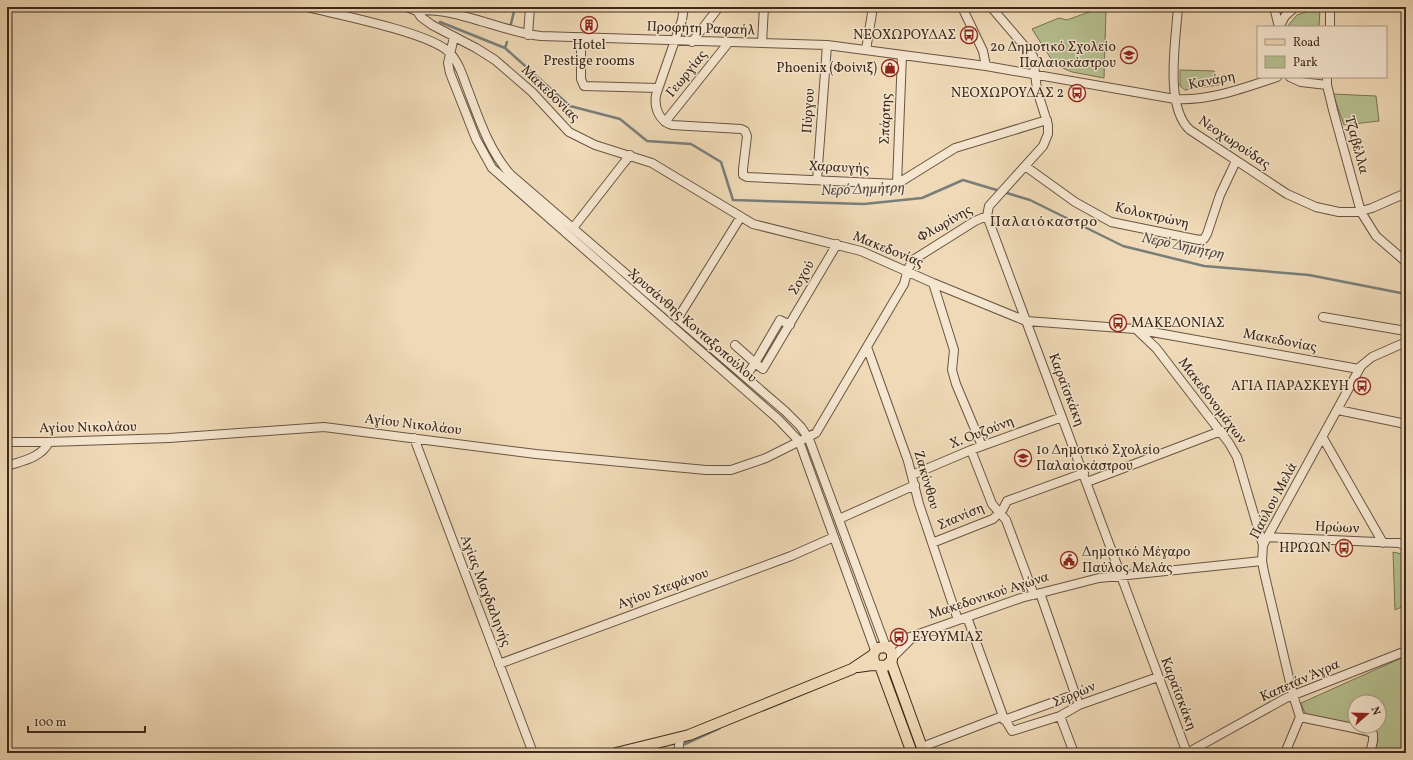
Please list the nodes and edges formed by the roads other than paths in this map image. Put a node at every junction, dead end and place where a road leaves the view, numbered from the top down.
1 (307, 7) edge
2 (407, 7) edge
3 (530, 7) edge
4 (684, 7) edge
5 (719, 7) edge
6 (764, 7) edge
7 (873, 7) edge
8 (962, 7) edge
9 (991, 7) edge
10 (1178, 7) edge
11 (1274, 7) edge
12 (1295, 7) edge
13 (1330, 7) edge
14 (418, 11) junction
15 (1279, 26) edge
16 (1280, 26) edge
17 (1330, 26) edge
18 (528, 35) junction
19 (454, 37) junction
20 (581, 38) junction
21 (673, 41) junction
22 (692, 42) junction
23 (729, 42) junction
24 (762, 43) junction
25 (827, 45) junction
26 (866, 50) junction
27 (450, 53) junction
28 (902, 55) junction
29 (986, 66) junction
30 (1034, 74) junction
31 (1274, 78) edge
32 (1292, 78) edge
33 (1327, 81) edge
34 (658, 88) junction
35 (1175, 99) junction
36 (1047, 120) junction
37 (665, 122) junction
38 (630, 154) junction
39 (1236, 161) junction
40 (1025, 166) junction
41 (817, 180) junction
42 (897, 184) junction
43 (1406, 193) edge
44 (1361, 212) junction
45 (987, 216) junction
46 (740, 218) junction
47 (573, 228) junction
48 (837, 244) junction
49 (1406, 262) edge
50 (908, 271) junction
51 (933, 283) junction
52 (1323, 317) dead end
53 (678, 318) junction
54 (1026, 321) junction
55 (1135, 329) junction
56 (1406, 331) edge
57 (1406, 342) edge
58 (735, 345) dead end
59 (867, 347) junction
60 (755, 363) junction
61 (1359, 369) junction
62 (746, 376) junction
63 (1338, 410) junction
64 (1062, 417) junction
65 (1406, 424) edge
66 (1221, 431) junction
67 (808, 437) junction
68 (414, 438) junction
69 (1323, 438) junction
70 (799, 441) junction
71 (7, 442) edge
72 (48, 442) junction
73 (982, 446) junction
74 (971, 450) junction
75 (7, 466) edge
76 (1084, 473) junction
77 (912, 475) junction
78 (1087, 482) junction
79 (915, 485) junction
80 (999, 513) junction
81 (839, 519) junction
82 (834, 537) junction
83 (1267, 537) junction
84 (932, 543) junction
85 (1383, 543) junction
86 (1263, 545) junction
87 (1406, 546) edge
88 (1262, 561) junction
89 (1122, 574) junction
90 (1037, 594) junction
91 (967, 617) junction
92 (958, 620) junction
93 (1406, 651) edge
94 (874, 653) junction
95 (890, 654) junction
96 (499, 664) junction
97 (879, 666) junction
98 (852, 668) junction
99 (1158, 677) junction
100 (1076, 694) junction
101 (1293, 695) junction
102 (1079, 705) junction
103 (1060, 716) junction
104 (1300, 717) junction
105 (1004, 718) junction
106 (680, 738) junction
107 (923, 750) edge
108 (1406, 750) edge
109 (533, 753) edge
110 (616, 753) edge
111 (678, 753) edge
112 (912, 753) edge
113 (1074, 753) edge
114 (1187, 753) edge
115 (1286, 753) edge
116 (1370, 753) edge
117 (1405, 753) edge

1 - 27 street
2 - 14 street
3 - 18 street
4 - 21 street
5 - 22 street
6 - 24 street
7 - 26 street
8 - 29 street
9 - 30 street
10 - 35 street, Νεοχωρούδας
11 - 15 street
12 - 16 street
13 - 17 street
14 - 18 street, Προφήτη Ραφαήλ
14 - 19 street, Μακεδονίας
18 - 20 street, Προφήτη Ραφαήλ
19 - 27 street, Χρυσάνθης Κονταξοπούλου
19 - 38 street, Μακεδονίας
20 - 21 street, Προφήτη Ραφαήλ
20 - 34 street
21 - 22 street, Προφήτη Ραφαήλ
21 - 34 street
22 - 23 street, Προφήτη Ραφαήλ
23 - 24 street, Προφήτη Ραφαήλ
23 - 37 street, Γεωργίας
24 - 25 street, Προφήτη Ραφαήλ
25 - 26 street, Προφήτη Ραφαήλ
25 - 41 street, Πύργου
26 - 28 street, Προφήτη Ραφαήλ
27 - 47 street, Χρυσάνθης Κονταξοπούλου
27 - 70 street, Χρυσάνθης Κονταξοπούλου
28 - 29 street, Προφήτη Ραφαήλ
28 - 42 street, Σπάρτης
29 - 30 street
30 - 35 street
30 - 36 street, Φλωρίνης
31 - 35 street, Κανάρη
32 - 33 street, Τζαβέλλα
33 - 44 street, Τζαβέλλα
34 - 37 street
35 - 39 street, Νεοχωρούδας
36 - 40 street, Φλωρίνης
36 - 42 street
37 - 41 street, Χαραυγής
38 - 46 street, Μακεδονίας
38 - 47 street
39 - 40 street, Κολοκτρώνη
39 - 44 street, Νεοχωρούδας
40 - 45 street, Φλωρίνης
41 - 42 street, Χαραυγής
43 - 44 street
44 - 49 street, Τζαβέλλα
45 - 50 street, Φλωρίνης
45 - 54 street, Καραϊσκάκη
46 - 48 street, Μακεδονίας
46 - 53 street
47 - 53 street, Χρυσάνθης Κονταξοπούλου
48 - 50 street, Μακεδονίας
48 - 60 street, Σοχού
50 - 51 street, Μακεδονίας
50 - 59 street, Φλωρίνης
51 - 54 street, Μακεδονίας
51 - 73 street
52 - 56 street
53 - 62 street, Χρυσάνθης Κονταξοπούλου
54 - 55 street, Μακεδονίας
54 - 64 street, Καραϊσκάκη
55 - 61 street, Μακεδονίας
55 - 66 street, Μακεδονομάχων
57 - 61 street, Παύλου Μελά
58 - 60 street
59 - 67 street, Φλωρίνης
59 - 77 street, Ζακύνθου
60 - 62 street
61 - 63 street, Παύλου Μελά
62 - 67 street, Χρυσάνθης Κονταξοπούλου
63 - 65 street
63 - 69 street, Παύλου Μελά
64 - 73 street, Χ. Ουζούνη
64 - 76 street, Καραϊσκάκη
66 - 78 street
66 - 86 street, Μακεδονομάχων
67 - 70 street, Αγίου Νικολάου
67 - 81 street, Χρυσάνθης Κονταξοπούλου
68 - 70 street, Αγίου Νικολάου
68 - 72 street, Αγίου Νικολάου
68 - 96 street, Αγίας Μαγδαληνής
69 - 83 street, Παύλου Μελά
69 - 85 street
70 - 82 street, Χρυσάνθης Κονταξοπούλου
71 - 72 street, Αγίου Νικολάου
72 - 75 street
73 - 74 street, Χ. Ουζούνη
74 - 77 street, Χ. Ουζούνη
74 - 80 street
76 - 78 street, Καραϊσκάκη
76 - 80 street, Στανίση
77 - 79 street, Ζακύνθου
78 - 89 street, Καραϊσκάκη
79 - 81 street
79 - 84 street, Ζακύνθου
80 - 84 street, Στανίση
80 - 90 street
81 - 95 street, Χρυσάνθης Κονταξοπούλου
82 - 94 street, Χρυσάνθης Κονταξοπούλου
82 - 96 street, Αγίου Στεφάνου
83 - 85 street, Ηρώων
83 - 86 street, Παύλου Μελά
84 - 92 street, Ζακύνθου
85 - 87 street, Ηρώων
86 - 88 street, Παύλου Μελά
88 - 89 street, Μακεδονικού Αγώνα
88 - 101 street, Παύλου Μελά
89 - 90 street, Μακεδονικού Αγώνα
89 - 99 street, Καραϊσκάκη
90 - 91 street, Μακεδονικού Αγώνα
90 - 100 street
91 - 92 street, Μακεδονικού Αγώνα
91 - 105 street
92 - 95 street, Μακεδονικού Αγώνα
93 - 101 street, Καπετάν Άγρα
94 - 95 main road
94 - 97 main road
94 - 98 main road
95 - 97 main road
95 - 107 main road, Χρυσάνθης Κονταξοπούλου
96 - 109 street, Αγίας Μαγδαληνής
97 - 98 main road
97 - 112 main road
98 - 106 main road
99 - 102 street, Σερρών
99 - 114 street, Καραϊσκάκη
100 - 102 street
100 - 105 street, Σερρών
101 - 104 street, Παύλου Μελά
101 - 114 street, Καπετάν Άγρα
102 - 103 street, Σερρών
103 - 105 street, Σερρών
103 - 113 street
104 - 115 street
104 - 116 street
105 - 107 street, Σερρών
106 - 110 main road
106 - 111 street
108 - 117 street

